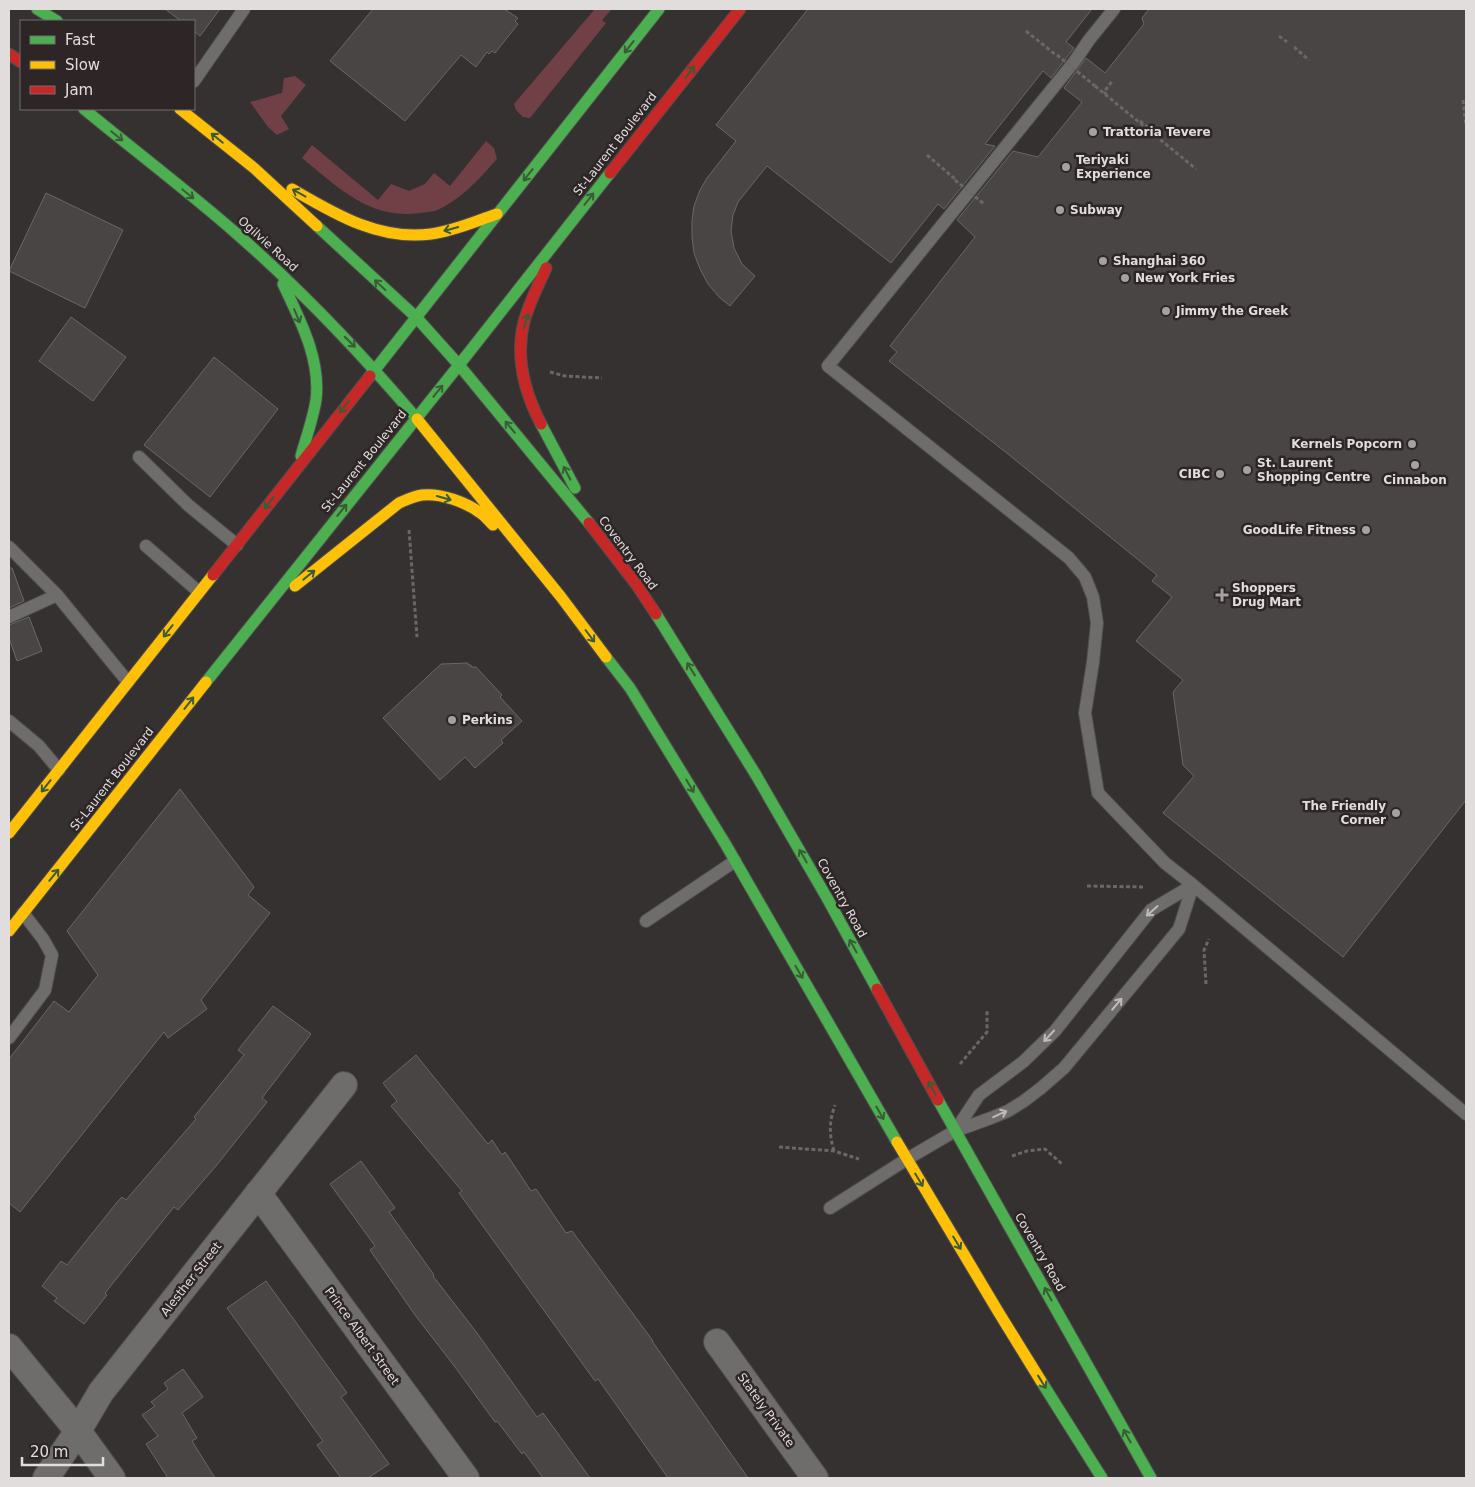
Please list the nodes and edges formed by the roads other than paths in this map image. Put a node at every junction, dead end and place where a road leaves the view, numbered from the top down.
1 (37, 9) edge
2 (244, 9) edge
3 (659, 9) edge
4 (740, 9) edge
5 (1114, 9) edge
6 (55, 20) edge
7 (9, 54) edge
8 (20, 61) edge
9 (195, 80) edge
10 (85, 110) edge
11 (181, 110) edge
12 (254, 168) junction
13 (497, 214) junction
14 (559, 238) junction
15 (278, 271) junction
16 (416, 317) junction
17 (459, 365) junction
18 (375, 369) junction
19 (416, 417) junction
20 (139, 457) dead end
21 (299, 465) junction
22 (597, 532) junction
23 (236, 545) junction
24 (146, 546) dead end
25 (9, 547) edge
26 (199, 592) junction
27 (57, 594) junction
28 (561, 597) junction
29 (9, 617) edge
30 (257, 617) junction
31 (128, 682) junction
32 (9, 721) edge
33 (59, 770) junction
34 (9, 834) edge
35 (735, 861) junction
36 (1193, 885) junction
37 (21, 910) junction
38 (646, 921) dead end
39 (9, 931) edge
40 (9, 1038) edge
41 (344, 1085) dead end
42 (1466, 1114) edge
43 (955, 1131) junction
44 (907, 1159) junction
45 (258, 1193) junction
46 (830, 1208) dead end
47 (717, 1342) dead end
48 (9, 1347) edge
49 (78, 1431) junction
50 (46, 1478) edge
51 (112, 1478) edge
52 (466, 1478) edge
53 (815, 1478) edge
54 (1102, 1478) edge
55 (1151, 1478) edge

1 - 6 main road
2 - 9 lane
3 -> 13 main road
14 -> 4 main road, St-Laurent Boulevard
5 - 36 lane
7 - 8 main road
10 -> 15 main road, Ogilvie Road
12 -> 11 main road
13 -> 12 main road
16 -> 12 main road
13 - 16 main road
14 - 17 main road, St-Laurent Boulevard
22 -> 14 main road
15 -> 18 main road, Ogilvie Road
15 -> 21 main road
16 - 17 main road
16 - 18 main road
19 -> 17 main road, St-Laurent Boulevard
22 -> 17 main road, Coventry Road
18 - 19 main road, Ogilvie Road
18 -> 21 main road
19 - 28 main road
30 -> 19 main road, St-Laurent Boulevard
20 - 23 lane
21 -> 23 main road
43 -> 22 main road, Coventry Road
23 - 26 main road
24 - 26 lane
25 - 27 lane
26 -> 31 main road
27 - 29 lane
27 - 31 lane
30 -> 28 main road
28 -> 35 main road
37 -> 30 main road, St-Laurent Boulevard
31 - 33 main road
32 - 33 lane
33 -> 34 main road
35 - 38 lane
35 -> 44 main road
36 - 42 lane
36 -> 43 lane
43 -> 36 lane
37 - 39 main road, St-Laurent Boulevard
37 - 40 lane
41 - 45 street, Alesther Street
43 - 44 lane
55 -> 43 main road, Coventry Road
44 - 46 lane
44 -> 54 main road
45 - 49 street, Alesther Street
45 - 52 street, Prince Albert Street
47 - 53 street, Stately Private
48 - 49 street
49 - 50 street, Alesther Street
49 - 51 street

